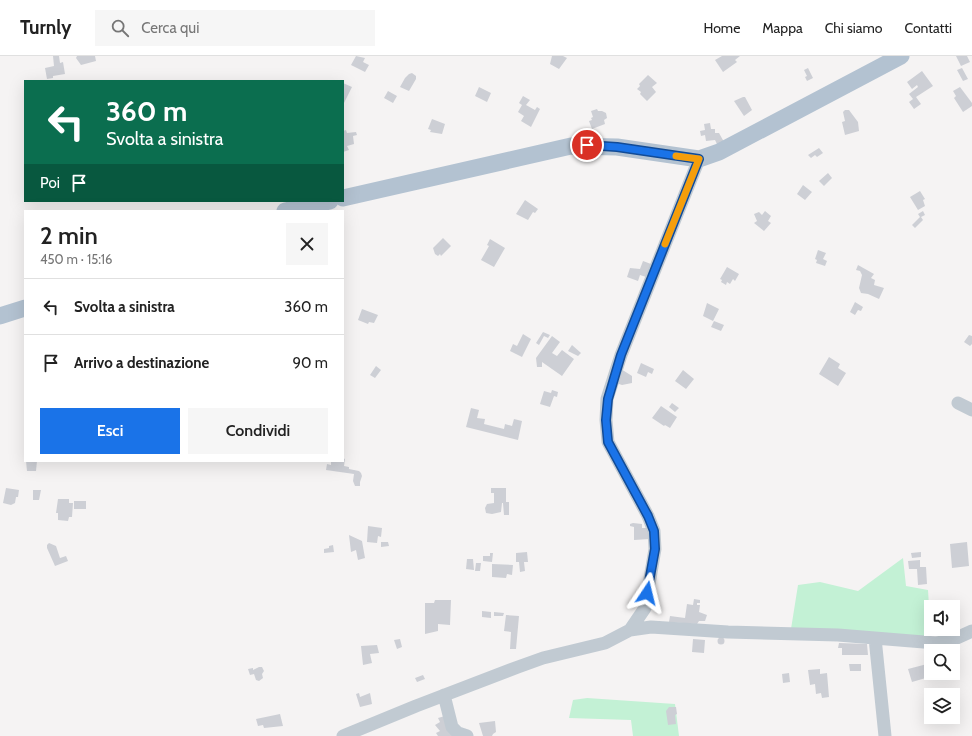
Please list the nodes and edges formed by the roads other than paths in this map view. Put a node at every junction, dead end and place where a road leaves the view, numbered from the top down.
1 (901, 56) edge
2 (699, 159) junction
3 (344, 198) edge
4 (326, 202) edge
5 (290, 210) edge
6 (24, 308) edge
7 (0, 316) edge
8 (958, 403) dead end
9 (972, 410) edge
10 (630, 630) junction
11 (972, 631) edge
12 (875, 638) junction
13 (444, 695) junction
14 (343, 736) edge
15 (467, 736) edge
16 (885, 736) edge

1 - 2 main road
2 - 3 main road
2 - 10 street
4 - 5 main road
6 - 7 main road
8 - 9 street
10 - 12 street
10 - 13 street
11 - 12 street
12 - 16 street
13 - 14 street
13 - 15 street

